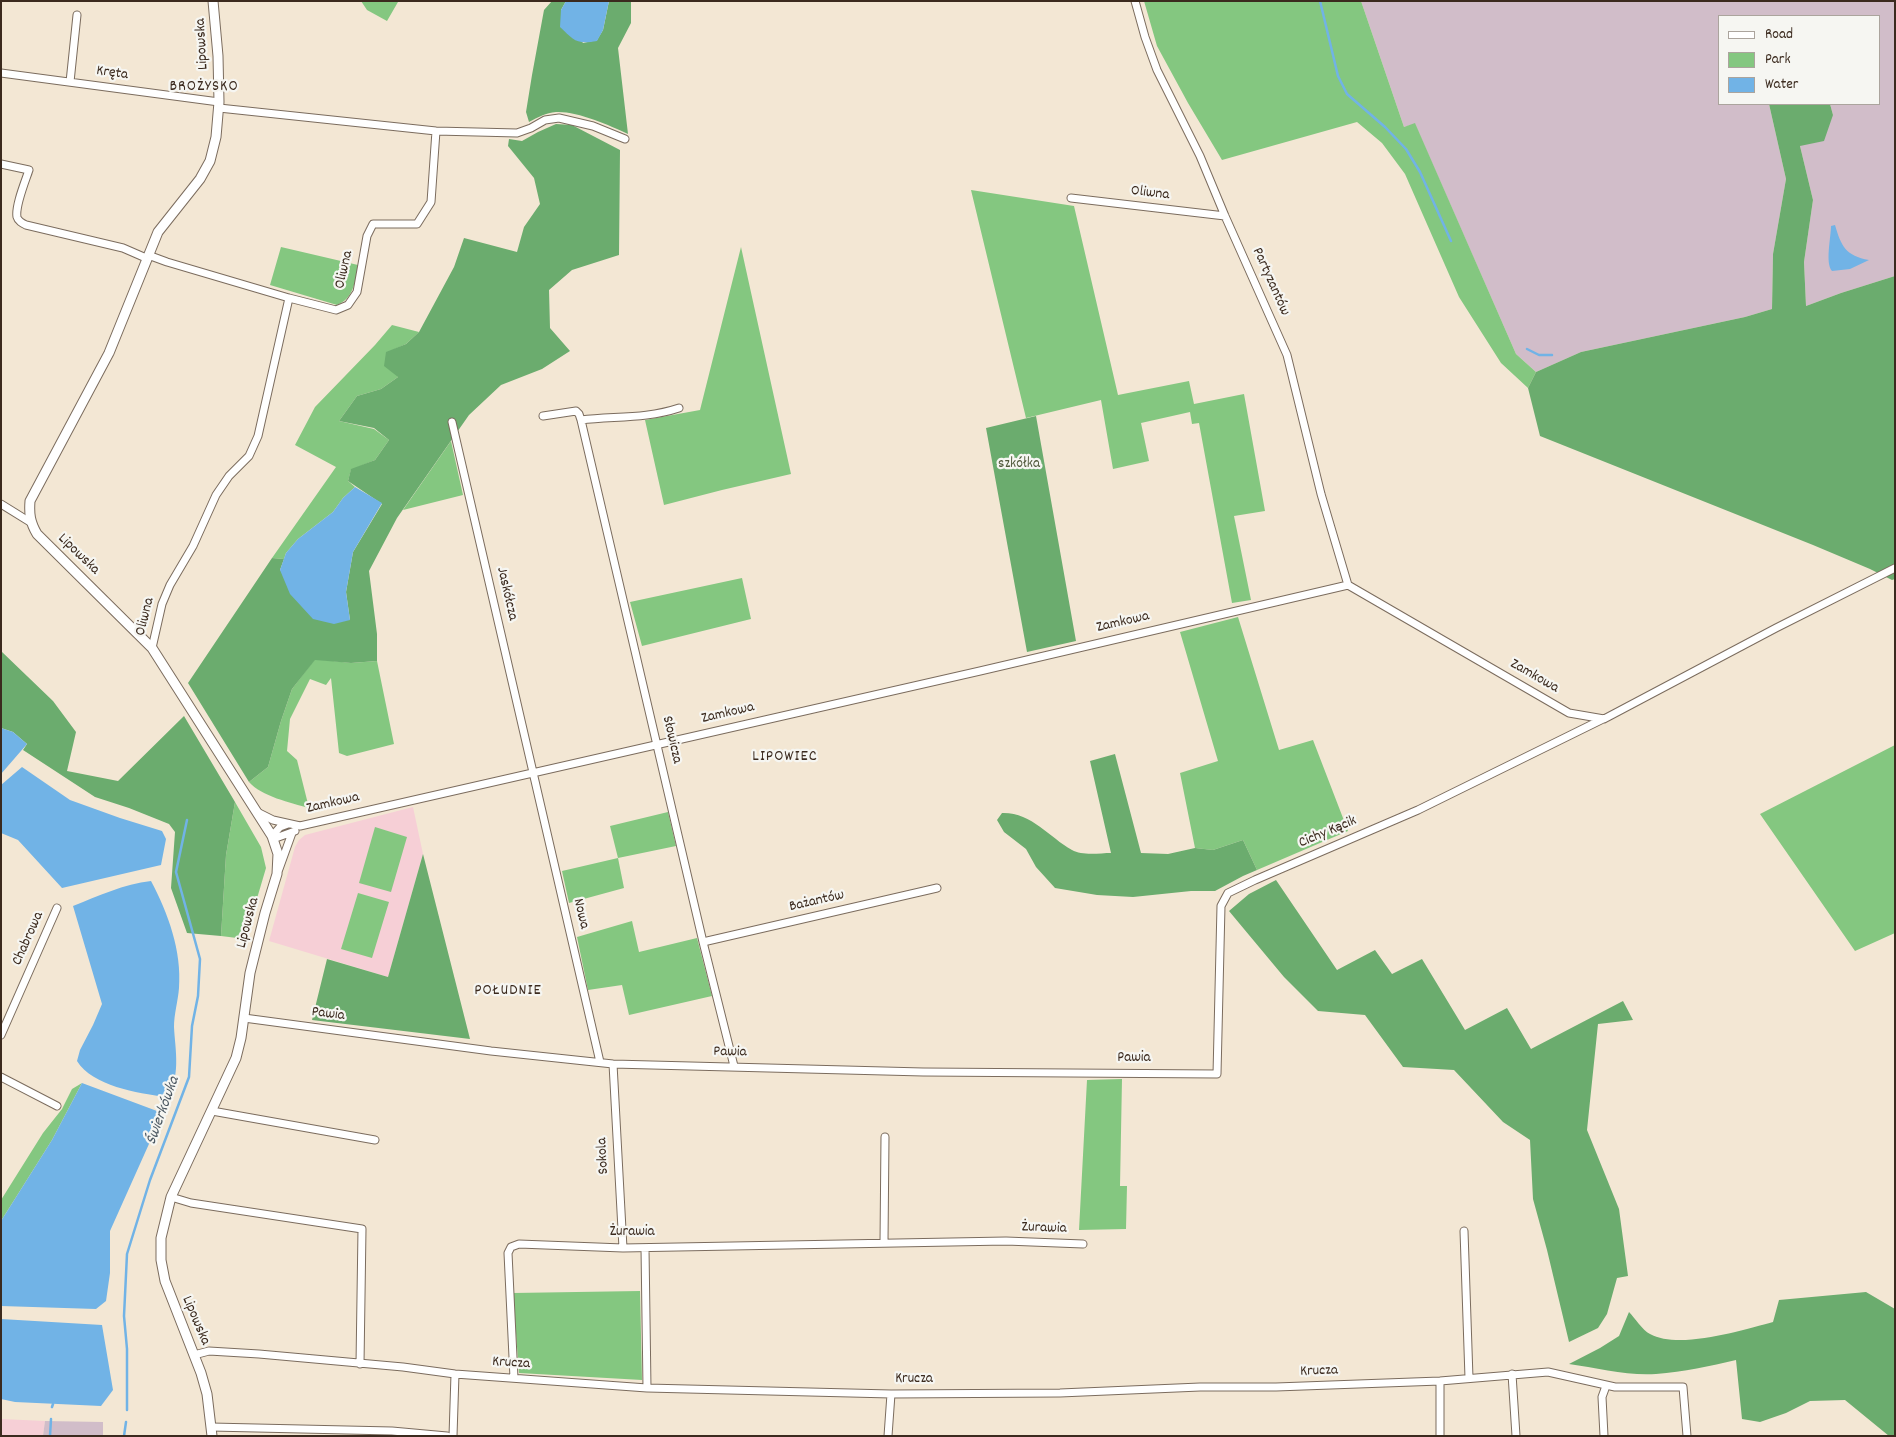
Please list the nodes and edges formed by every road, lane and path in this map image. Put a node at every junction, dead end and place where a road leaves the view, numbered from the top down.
1 (213, 1) edge
2 (1136, 1) edge
3 (77, 15) dead end
4 (1, 73) edge
5 (70, 82) junction
6 (219, 105) junction
7 (436, 132) junction
8 (625, 139) dead end
9 (1, 164) edge
10 (1071, 198) dead end
11 (1225, 216) junction
12 (147, 256) junction
13 (289, 298) junction
14 (679, 408) dead end
15 (543, 416) dead end
16 (581, 420) junction
17 (452, 422) dead end
18 (1, 504) edge
19 (30, 522) junction
20 (1895, 568) edge
21 (1348, 585) junction
22 (152, 648) junction
23 (1604, 719) junction
24 (658, 744) junction
25 (533, 772) junction
26 (257, 812) junction
27 (288, 824) junction
28 (300, 826) junction
29 (292, 833) junction
30 (272, 837) junction
31 (277, 874) junction
32 (937, 888) dead end
33 (57, 908) dead end
34 (703, 942) junction
35 (244, 1018) junction
36 (1, 1035) edge
37 (600, 1062) junction
38 (613, 1064) junction
39 (734, 1066) junction
40 (1217, 1074) joint
41 (1, 1077) edge
42 (57, 1106) dead end
43 (212, 1111) junction
44 (885, 1137) dead end
45 (376, 1140) dead end
46 (171, 1197) junction
47 (1464, 1230) dead end
48 (884, 1242) junction
49 (1083, 1244) dead end
50 (623, 1248) junction
51 (645, 1248) junction
52 (194, 1355) junction
53 (360, 1364) junction
54 (455, 1374) junction
55 (1512, 1374) junction
56 (514, 1378) junction
57 (1469, 1378) junction
58 (1440, 1381) junction
59 (1606, 1386) junction
60 (647, 1388) junction
61 (891, 1394) junction
62 (212, 1431) edge
63 (447, 1436) edge
64 (453, 1436) edge
65 (888, 1436) edge
66 (1440, 1436) edge
67 (1516, 1436) edge
68 (1604, 1436) edge
69 (1687, 1436) edge

1 - 6 street, Lipowska
2 - 11 street, Partyzantów
3 - 5 street
4 - 5 street, Kręta
5 - 6 street, Kręta
6 - 7 street, Kręta
6 - 12 street, Lipowska
7 - 8 street
7 - 13 street, Oliwna
9 - 12 street
10 - 11 street, Oliwna
11 - 21 street, Partyzantów
12 - 13 street
12 - 19 street, Lipowska
13 - 22 street, Oliwna
14 - 16 street
15 - 16 street
16 - 24 street, Słowicza
17 - 25 street, Jaskółcza
18 - 19 street
19 - 22 street, Lipowska
20 - 23 street
21 - 23 street, Zamkowa
21 - 24 street, Zamkowa
22 - 26 street, Lipowska
23 - 40 street, Cichy Kącik
24 - 25 street, Zamkowa
24 - 34 street, Słowicza
25 - 28 street, Zamkowa
25 - 37 street, Nowa
26 - 27 street, Zamkowa
26 - 30 street, Lipowska
27 - 28 street, Zamkowa
27 - 30 street, Zamkowa
28 - 29 street, Zamkowa
29 - 30 street, Zamkowa
29 - 31 street, Zamkowa
30 - 31 street, Lipowska
31 - 35 street, Lipowska
32 - 34 street, Bażantów
33 - 36 street, Chabrowa
34 - 39 street, Słowicza
35 - 37 street, Pawia
35 - 43 street, Lipowska
37 - 38 street, Pawia
38 - 39 street, Pawia
38 - 50 street, Sokola
39 - 40 street, Pawia
41 - 42 street
43 - 45 street
43 - 46 street, Lipowska
44 - 48 street
46 - 52 street, Lipowska
46 - 53 street
47 - 57 street
48 - 49 street, Żurawia
48 - 51 street, Żurawia
50 - 51 street, Żurawia
50 - 56 street, Żurawia
51 - 60 street
52 - 53 street, Krucza
52 - 62 street, Lipowska
53 - 54 street, Krucza
54 - 56 street, Krucza
54 - 64 street
55 - 57 street, Krucza
55 - 59 street, Krucza
55 - 67 street
56 - 60 street, Krucza
57 - 58 street, Krucza
58 - 61 street, Krucza
58 - 66 street
59 - 68 street
59 - 69 street, Krucza
60 - 61 street, Krucza
61 - 65 street
62 - 63 street, Lipowska

